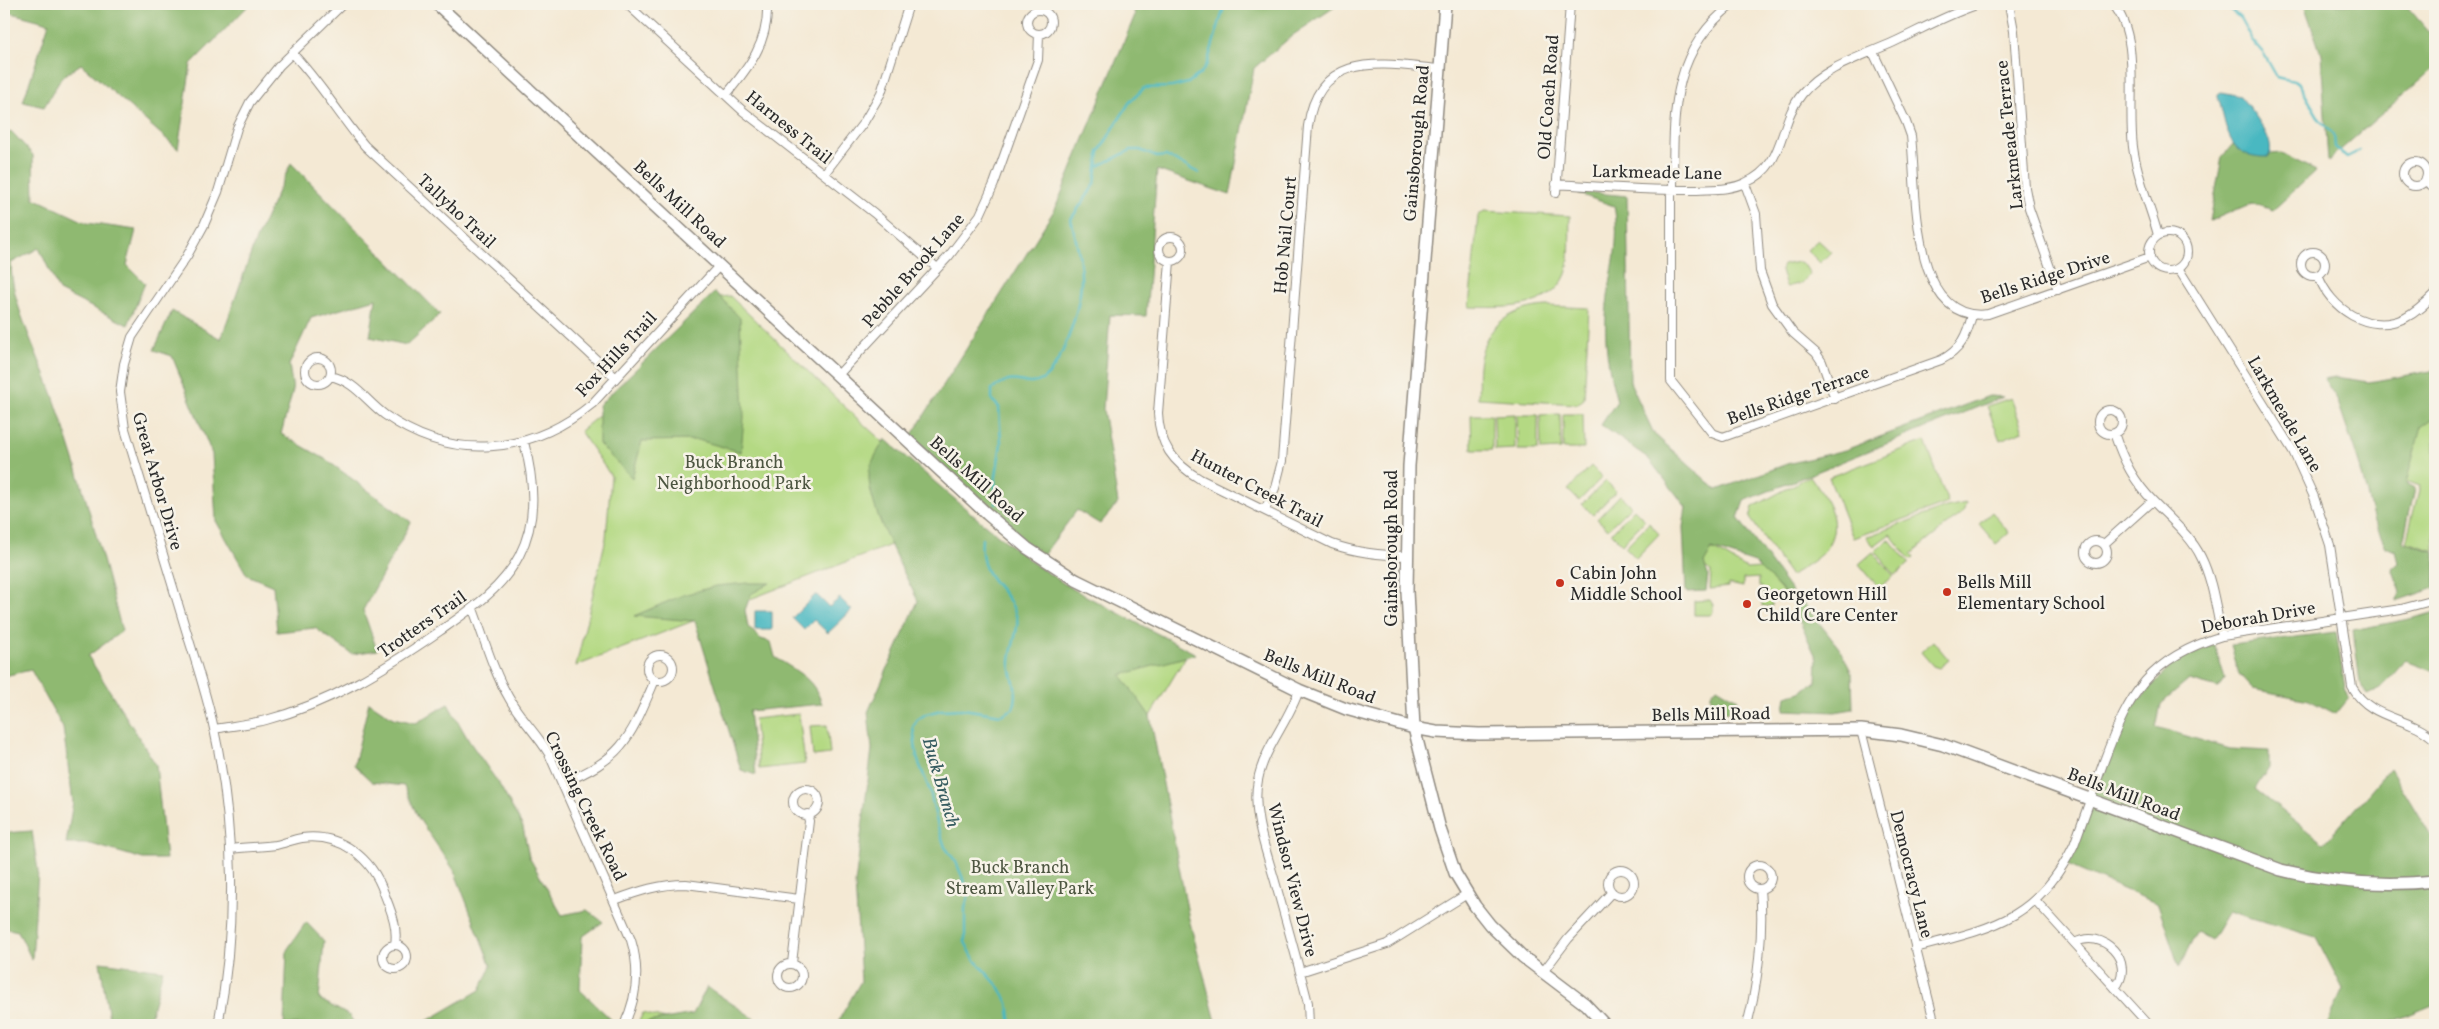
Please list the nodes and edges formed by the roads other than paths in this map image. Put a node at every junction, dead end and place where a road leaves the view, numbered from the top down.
1 (343, 4) edge
2 (437, 4) edge
3 (627, 4) edge
4 (768, 4) edge
5 (909, 4) edge
6 (1445, 4) edge
7 (1570, 4) edge
8 (1732, 4) edge
9 (1980, 4) edge
10 (2009, 4) edge
11 (2113, 4) edge
12 (1039, 34) dead end
13 (1874, 52) junction
14 (292, 53) junction
15 (1440, 69) junction
16 (726, 95) junction
17 (824, 174) junction
18 (2425, 181) dead end
19 (1556, 184) junction
20 (1745, 184) junction
21 (2435, 188) edge
22 (1672, 191) junction
23 (1556, 193) dead end
24 (2158, 235) junction
25 (2150, 257) junction
26 (1170, 261) dead end
27 (720, 265) junction
28 (938, 268) junction
29 (2178, 268) junction
30 (2318, 275) dead end
31 (2058, 290) junction
32 (2435, 294) edge
33 (1972, 315) junction
34 (838, 375) junction
35 (330, 376) dead end
36 (615, 377) junction
37 (1835, 399) junction
38 (2114, 433) dead end
39 (524, 442) junction
40 (2152, 501) junction
41 (1264, 510) junction
42 (2104, 544) dead end
43 (1407, 556) junction
44 (2435, 600) edge
45 (473, 608) junction
46 (2343, 618) junction
47 (2222, 636) junction
48 (654, 680) dead end
49 (1299, 690) junction
50 (214, 728) junction
51 (1414, 728) junction
52 (1861, 730) junction
53 (2435, 740) edge
54 (562, 783) junction
55 (2090, 800) junction
56 (807, 814) dead end
57 (230, 848) junction
58 (2435, 881) edge
59 (1760, 889) dead end
60 (1612, 892) dead end
61 (1467, 894) junction
62 (799, 899) junction
63 (615, 900) junction
64 (2036, 900) junction
65 (2075, 943) junction
66 (395, 945) dead end
67 (1915, 948) junction
68 (792, 963) dead end
69 (1300, 972) junction
70 (1544, 972) junction
71 (2115, 988) junction
72 (218, 1025) edge
73 (624, 1025) edge
74 (1309, 1025) edge
75 (1604, 1025) edge
76 (1747, 1025) edge
77 (1935, 1025) edge
78 (2149, 1025) edge

1 - 14 street, Great Arbor Drive
2 - 27 street, Bells Mill Road
3 - 16 street, Harness Trail
4 - 16 street
5 - 17 street
6 - 15 street, Gainsborough Road
7 - 19 street, Old Coach Road
8 - 22 street, Bells Ridge Terrace
9 - 13 street, Larkmeade Lane
10 - 31 street, Larkmeade Terrace
11 - 24 street
12 - 28 street, Pebble Brook Lane
13 - 20 street, Larkmeade Lane
13 - 33 street, Bells Ridge Drive
14 - 36 street, Tallyho Trail
14 - 50 street, Great Arbor Drive
15 - 41 street, Hob Nail Court
15 - 43 street, Gainsborough Road
16 - 17 street, Harness Trail
17 - 28 street, Harness Trail
18 - 21 street
19 - 22 street, Larkmeade Lane
19 - 23 street, Old Coach Road
20 - 22 street, Larkmeade Lane
20 - 37 street
22 - 37 street, Bells Ridge Terrace
24 - 25 street
24 - 29 street
25 - 29 street
25 - 31 street, Bells Ridge Drive
26 - 41 street, Hunter Creek Trail
27 - 34 street, Bells Mill Road
27 - 36 street, Fox Hills Trail
28 - 34 street, Pebble Brook Lane
29 - 46 street, Larkmeade Lane
30 - 32 street
31 - 33 street, Bells Ridge Drive
33 - 37 street, Bells Ridge Terrace
34 - 49 street, Bells Mill Road
35 - 39 street, Fox Hills Trail
36 - 39 street, Fox Hills Trail
38 - 40 street
39 - 45 street, Trotters Trail
40 - 42 street
40 - 47 street
41 - 43 street, Hunter Creek Trail
43 - 51 street, Gainsborough Road
44 - 46 street, Deborah Drive
45 - 50 street, Trotters Trail
45 - 54 street, Crossing Creek Road
46 - 47 street, Deborah Drive
46 - 53 street, Larkmeade Lane
47 - 55 street, Deborah Drive
48 - 54 street
49 - 51 street, Bells Mill Road
49 - 69 street, Windsor View Drive
50 - 57 street, Great Arbor Drive
51 - 52 street, Bells Mill Road
51 - 61 street, Gainsborough Road
52 - 55 street, Bells Mill Road
52 - 67 street, Democracy Lane
54 - 63 street, Crossing Creek Road
55 - 58 street, Bells Mill Road
55 - 64 street, Deborah Drive
56 - 62 street
57 - 66 street
57 - 72 street, Great Arbor Drive
59 - 76 street
60 - 70 street
61 - 69 street
61 - 70 street, Gainsborough Road
62 - 63 street
62 - 68 street
63 - 73 street, Crossing Creek Road
64 - 65 street
64 - 67 street, Deborah Drive
65 - 71 street
65 - 71 street
67 - 77 street, Democracy Lane
69 - 74 street, Windsor View Drive
70 - 75 street, Gainsborough Road
71 - 78 street

